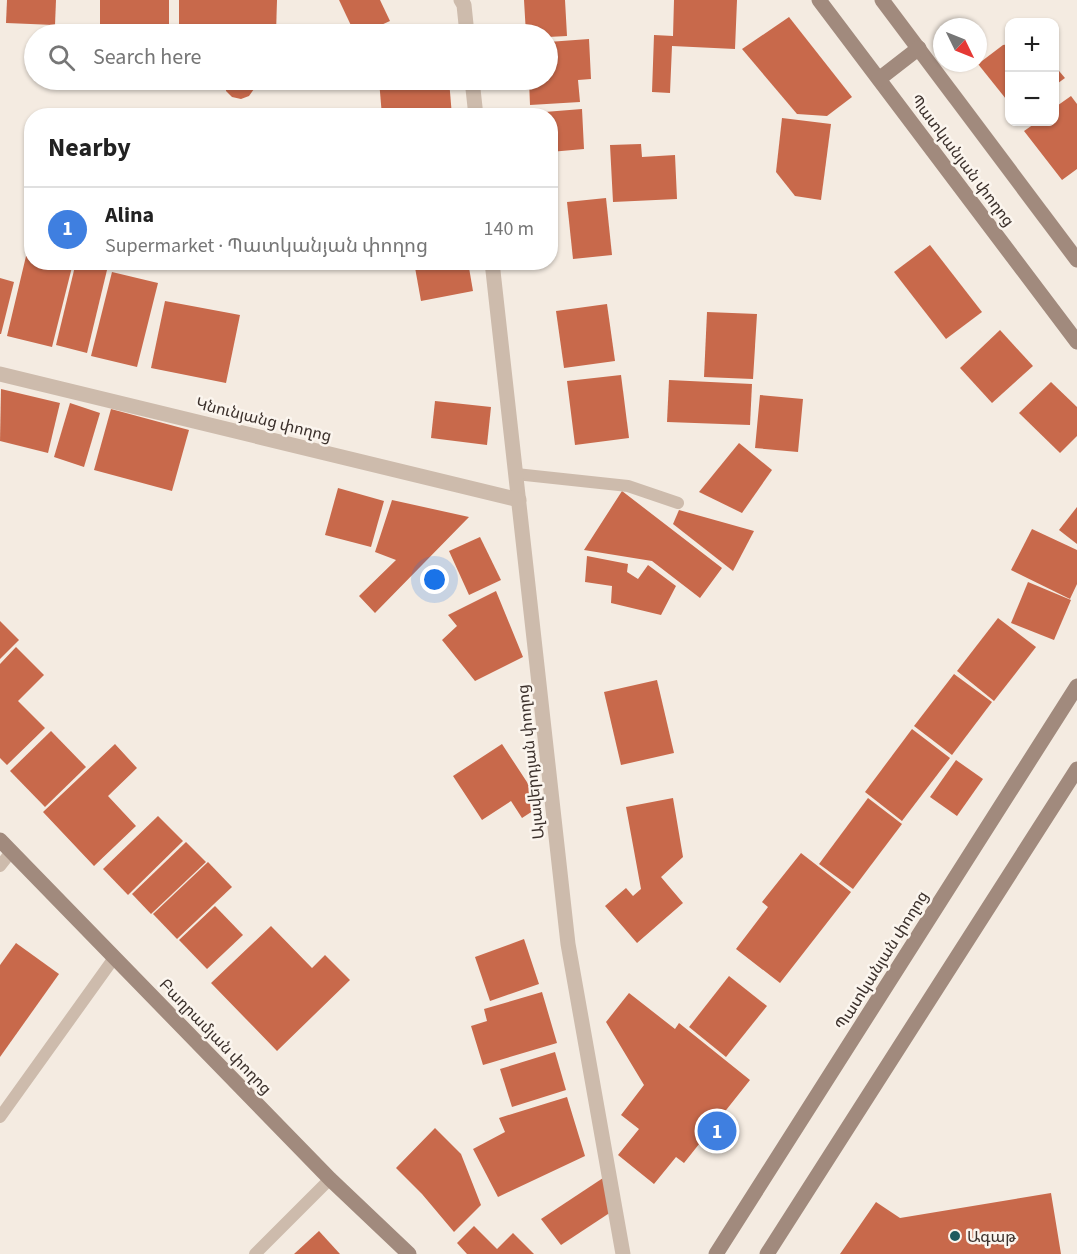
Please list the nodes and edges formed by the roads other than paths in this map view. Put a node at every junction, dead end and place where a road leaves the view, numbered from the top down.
1 (461, 0) edge
2 (819, 0) edge
3 (882, 0) edge
4 (466, 24) edge
5 (919, 48) junction
6 (879, 79) junction
7 (473, 90) edge
8 (475, 108) edge
9 (1077, 260) edge
10 (493, 270) edge
11 (1077, 342) edge
12 (0, 374) edge
13 (516, 474) junction
14 (519, 500) junction
15 (678, 503) dead end
16 (1077, 686) edge
17 (1077, 769) edge
18 (0, 840) edge
19 (11, 852) junction
20 (0, 866) edge
21 (114, 957) junction
22 (0, 1117) edge
23 (330, 1179) junction
24 (255, 1254) edge
25 (409, 1254) edge
26 (623, 1254) edge
27 (716, 1254) edge
28 (767, 1254) edge

1 - 4 street
2 - 6 main road, Պատկանյան փողոց
3 - 5 main road, Պատկանյան փողոց
5 - 6 main road
5 - 9 main road, Պատկանյան փողոց
6 - 11 main road, Պատկանյան փողոց
7 - 8 street
10 - 13 street, Ալավերդյան փողոց
12 - 14 street, Կնունյանց փողոց
13 - 14 street, Ալավերդյան փողոց
13 - 15 lane
14 - 26 street, Ալավերդյան փողոց
16 - 27 main road, Պատկանյան փողոց
17 - 28 main road
18 - 19 main road, Բաղրամյան փողոց
19 - 20 lane
19 - 21 main road, Բաղրամյան փողոց
21 - 22 lane
21 - 23 main road, Բաղրամյան փողոց
23 - 24 lane
23 - 25 main road, Բաղրամյան փողոց

